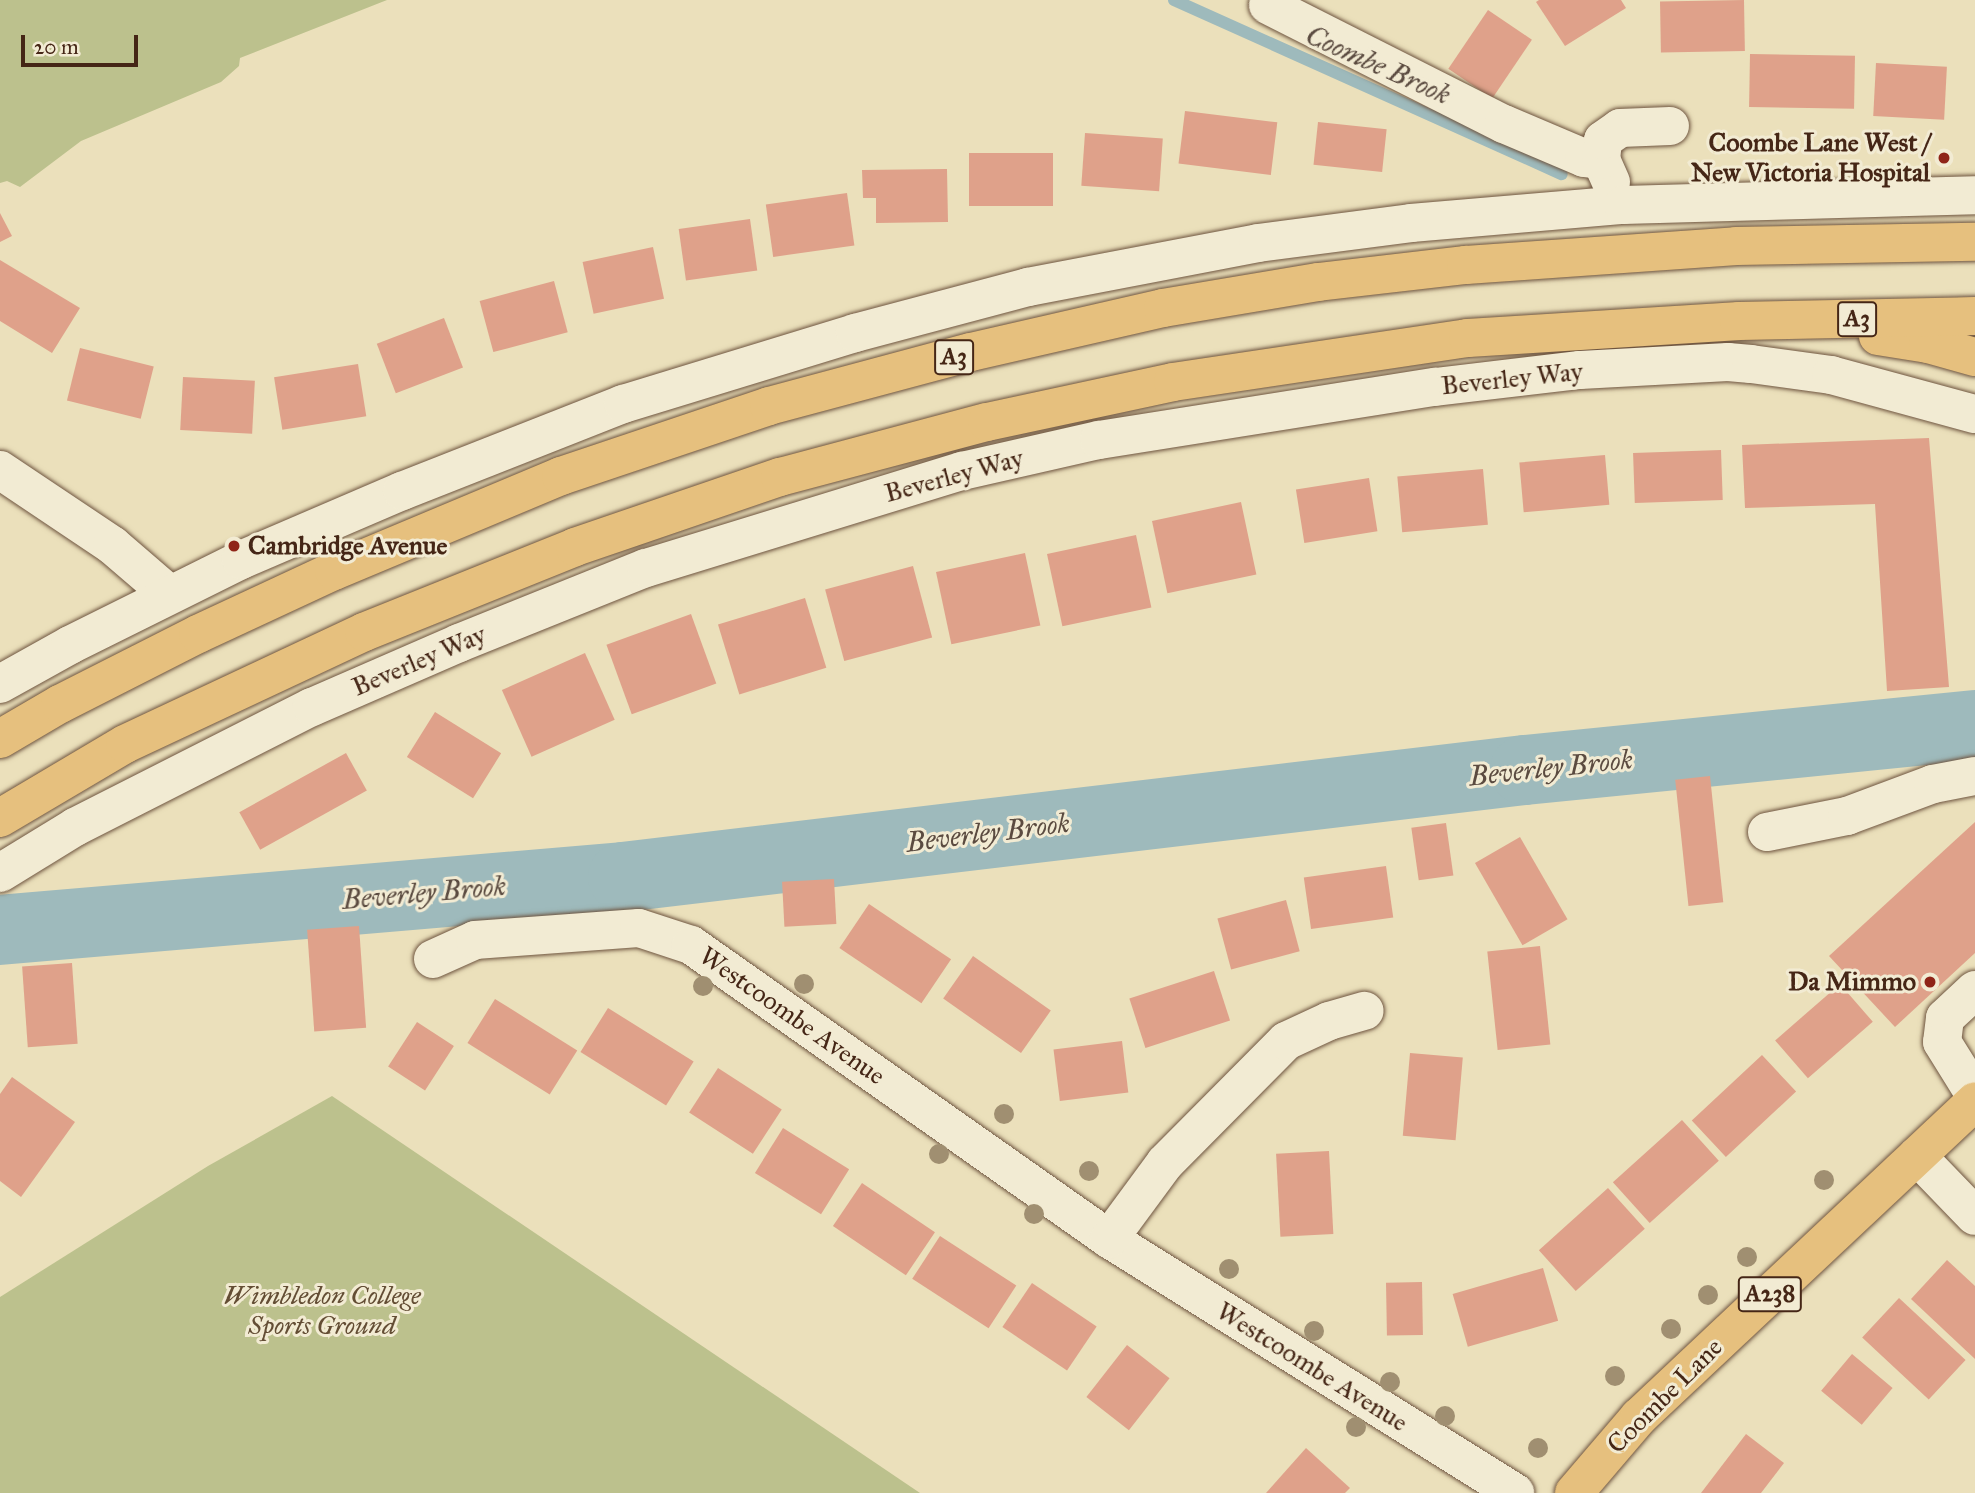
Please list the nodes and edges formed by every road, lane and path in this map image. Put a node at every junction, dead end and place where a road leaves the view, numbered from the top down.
1 (1290, 8) edge
2 (1670, 126) dead end
3 (1601, 160) junction
4 (1975, 195) edge
5 (1623, 205) junction
6 (1975, 242) edge
7 (1975, 316) edge
8 (1739, 321) junction
9 (1975, 357) edge
10 (1975, 414) edge
11 (0, 470) edge
12 (169, 594) junction
13 (0, 684) edge
14 (0, 738) edge
15 (1975, 776) edge
16 (0, 818) edge
17 (1767, 832) dead end
18 (0, 873) edge
19 (433, 959) dead end
20 (1975, 989) edge
21 (1365, 1011) dead end
22 (1975, 1095) edge
23 (1975, 1102) edge
24 (1917, 1156) junction
25 (1972, 1208) edge
26 (1109, 1240) junction
27 (1515, 1493) edge
28 (1574, 1493) edge

1 - 3 street
2 - 3 street
3 - 5 street
4 - 5 street
5 - 12 street
6 - 14 main road, A3
7 - 8 main road, Beverley Way / A3
8 - 9 main road
8 - 16 main road, Beverley Way / A3
10 - 18 street, Beverley Way
11 - 12 street
12 - 13 street
15 - 17 street
19 - 26 street, Westcoombe Avenue
20 - 22 street
21 - 26 street
23 - 24 main road, Coombe Lane / A238
24 - 25 street
24 - 28 main road, Coombe Lane / A238
26 - 27 street, Westcoombe Avenue

